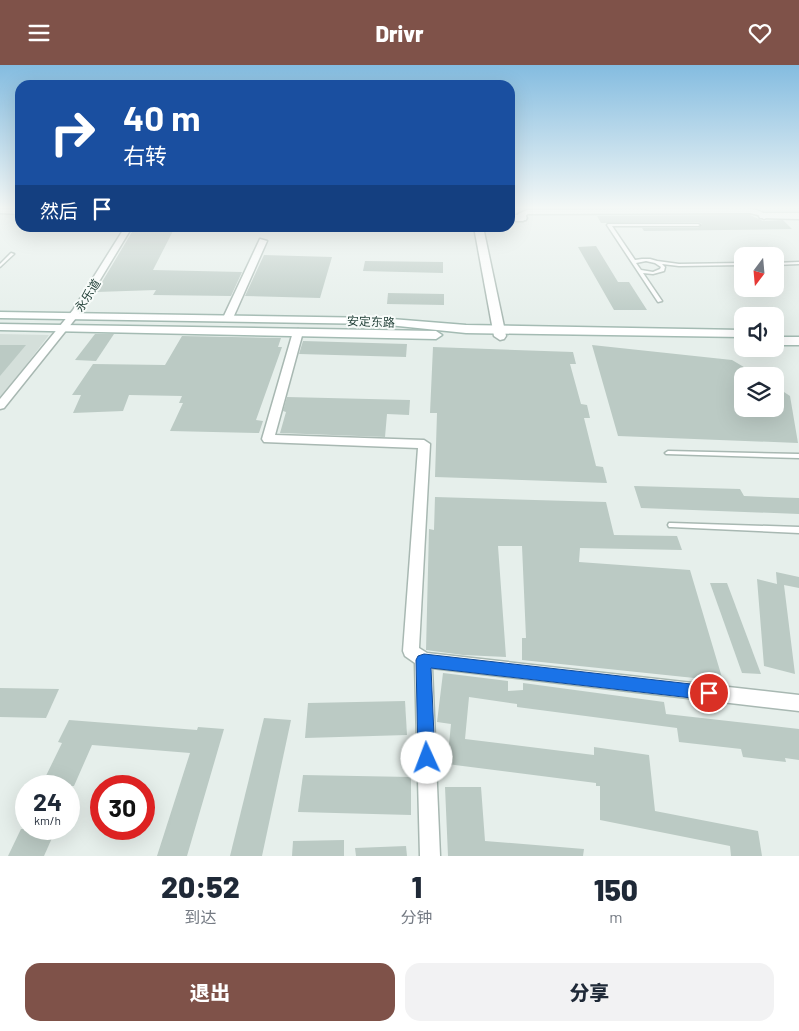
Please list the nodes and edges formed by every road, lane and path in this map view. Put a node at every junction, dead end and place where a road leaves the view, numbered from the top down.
1 (117, 246) edge
2 (261, 246) edge
3 (478, 246) edge
4 (481, 246) edge
5 (623, 246) edge
6 (12, 255) dead end
7 (634, 262) junction
8 (656, 262) junction
9 (784, 263) edge
10 (799, 263) edge
11 (734, 264) edge
12 (679, 265) junction
13 (0, 266) edge
14 (664, 269) junction
15 (640, 271) junction
16 (660, 301) dead end
17 (0, 315) edge
18 (73, 317) junction
19 (228, 319) junction
20 (0, 327) edge
21 (298, 331) junction
22 (60, 332) junction
23 (496, 333) junction
24 (734, 334) edge
25 (784, 334) edge
26 (799, 335) edge
27 (734, 341) edge
28 (784, 341) edge
29 (799, 341) edge
30 (0, 405) edge
31 (668, 453) dead end
32 (799, 456) edge
33 (671, 525) dead end
34 (799, 530) edge
35 (424, 660) junction
36 (799, 703) edge
37 (430, 856) edge

1 - 18 street, 永乐道
2 - 19 street
3 - 23 main road
4 - 23 main road
5 - 7 lane
6 - 13 lane
7 - 8 lane
7 - 15 lane
8 - 12 lane
8 - 14 lane
9 - 10 lane
11 - 12 lane
12 - 14 lane
14 - 15 lane
15 - 16 lane
17 - 18 main road, 安定东路
18 - 19 main road, 安定东路
18 - 22 street, 永乐道
19 - 23 main road, 安定东路
20 - 22 main road, 安定东路
21 - 22 main road, 安定东路
21 - 23 main road, 安定东路
21 - 35 street
22 - 30 street, 永乐道
23 - 24 main road, 安定东路
23 - 27 main road, 安定东路
25 - 26 main road
28 - 29 main road
31 - 32 lane
33 - 34 lane
35 - 36 street
35 - 37 street

